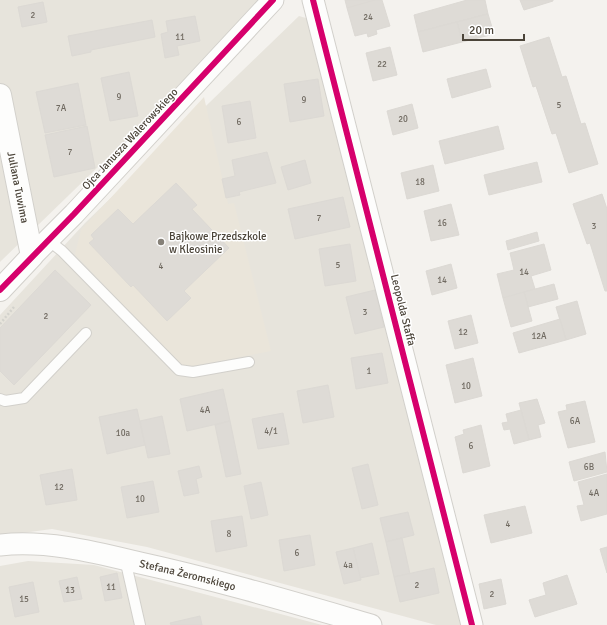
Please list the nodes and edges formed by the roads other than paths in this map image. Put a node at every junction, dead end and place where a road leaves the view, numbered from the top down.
1 (273, 0) edge
2 (313, 0) edge
3 (0, 95) edge
4 (48, 240) junction
5 (32, 256) junction
6 (0, 290) edge
7 (86, 333) dead end
8 (249, 362) dead end
9 (0, 399) edge
10 (0, 545) edge
11 (125, 559) junction
12 (140, 625) edge
13 (372, 625) edge
14 (472, 625) edge

1 - 4 street, Ojca Janusza Walerowskiego
2 - 14 street, Leopolda Staffa
3 - 5 street, Juliana Tuwima
4 - 5 street, Ojca Janusza Walerowskiego
4 - 8 lane
5 - 6 street, Ojca Janusza Walerowskiego
7 - 9 lane
10 - 11 street, Stefana Żeromskiego
11 - 12 lane
11 - 13 street, Stefana Żeromskiego

